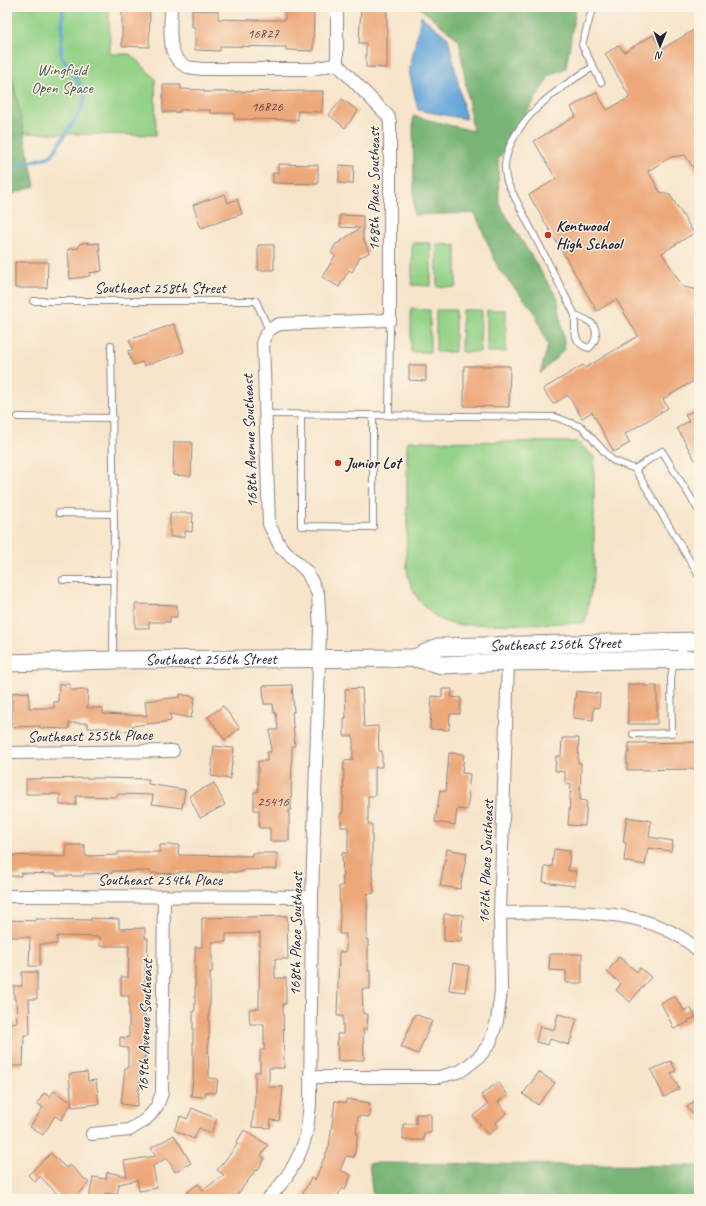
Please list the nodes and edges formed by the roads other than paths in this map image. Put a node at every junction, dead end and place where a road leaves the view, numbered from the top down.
1 (171, 7) edge
2 (337, 7) edge
3 (598, 7) edge
4 (337, 64) junction
5 (593, 67) junction
6 (601, 82) dead end
7 (33, 301) dead end
8 (575, 315) junction
9 (390, 320) junction
10 (269, 330) junction
11 (111, 345) dead end
12 (265, 414) junction
13 (301, 414) junction
14 (373, 415) junction
15 (389, 415) junction
16 (18, 418) dead end
17 (113, 418) junction
18 (635, 469) junction
19 (699, 510) edge
20 (59, 513) dead end
21 (114, 514) junction
22 (699, 576) edge
23 (63, 580) dead end
24 (114, 580) junction
25 (697, 641) edge
26 (320, 658) junction
27 (415, 658) junction
28 (674, 659) junction
29 (699, 659) edge
30 (113, 660) junction
31 (508, 662) junction
32 (7, 663) edge
33 (633, 734) dead end
34 (173, 751) dead end
35 (7, 753) edge
36 (7, 896) edge
37 (164, 896) junction
38 (312, 897) junction
39 (500, 913) junction
40 (699, 951) edge
41 (310, 1077) junction
42 (92, 1134) dead end
43 (268, 1199) edge

1 - 4 street
2 - 4 street
3 - 5 lane
4 - 9 street, 168th Place Southeast
5 - 6 lane
5 - 8 lane
7 - 10 lane, Southeast 258th Street
8 - 8 lane
9 - 10 street
9 - 15 lane
10 - 12 street, 168th Avenue Southeast
11 - 17 lane
12 - 13 lane
12 - 26 street, 168th Avenue Southeast
13 - 14 lane
13 - 14 lane
14 - 15 lane
15 - 18 lane
16 - 17 lane
17 - 21 lane
18 - 19 lane
18 - 22 lane
20 - 21 lane
21 - 24 lane
23 - 24 lane
24 - 30 lane
25 - 27 main road, Southeast 256th Street
25 - 28 lane
26 - 27 main road, Southeast 256th Street
26 - 30 main road, Southeast 256th Street
26 - 38 street, 168th Place Southeast
27 - 31 main road, Southeast 256th Street
28 - 29 main road, Southeast 256th Street
28 - 31 main road, Southeast 256th Street
28 - 33 lane
30 - 32 main road, Southeast 256th Street
31 - 39 street, 167th Place Southeast
34 - 35 street, Southeast 255th Place
36 - 37 street, Southeast 254th Place
37 - 38 street, Southeast 254th Place
37 - 42 street, 169th Avenue Southeast
38 - 41 street, 168th Place Southeast
39 - 40 street
39 - 41 street, 167th Place Southeast
41 - 43 street, 168th Place Southeast

